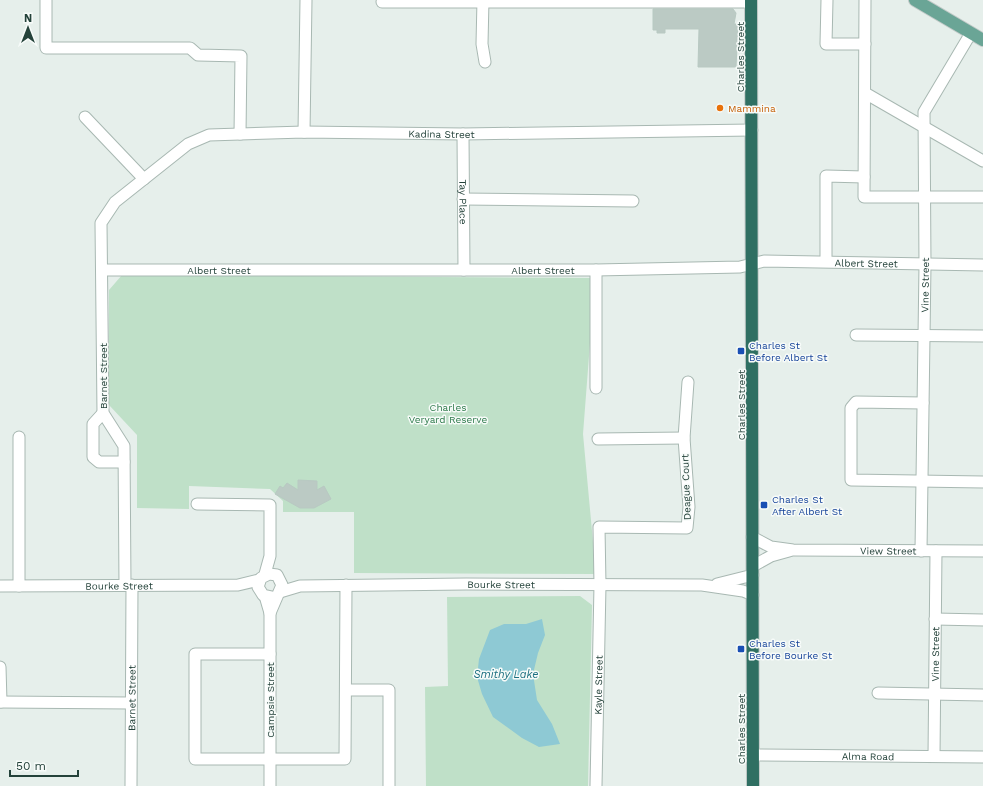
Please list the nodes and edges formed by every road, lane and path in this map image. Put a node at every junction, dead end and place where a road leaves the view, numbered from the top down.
1 (46, 0) edge
2 (306, 0) edge
3 (827, 0) edge
4 (865, 0) edge
5 (915, 0) edge
6 (483, 1) edge
7 (751, 1) edge
8 (382, 2) dead end
9 (971, 33) junction
10 (983, 40) edge
11 (865, 44) junction
12 (485, 62) dead end
13 (865, 93) junction
14 (85, 117) dead end
15 (924, 126) junction
16 (752, 130) junction
17 (304, 132) junction
18 (240, 134) junction
19 (463, 134) junction
20 (983, 161) edge
21 (864, 177) junction
22 (144, 179) junction
23 (924, 197) junction
24 (983, 197) edge
25 (463, 199) junction
26 (633, 201) dead end
27 (826, 261) junction
28 (752, 264) junction
29 (925, 265) junction
30 (983, 265) edge
31 (103, 270) junction
32 (464, 270) junction
33 (596, 270) junction
34 (856, 335) dead end
35 (924, 335) junction
36 (983, 336) edge
37 (688, 382) dead end
38 (596, 388) dead end
39 (923, 403) junction
40 (103, 413) junction
41 (19, 437) dead end
42 (684, 438) junction
43 (598, 439) dead end
44 (124, 462) junction
45 (922, 481) junction
46 (983, 482) edge
47 (197, 504) dead end
48 (599, 527) joint
49 (752, 537) junction
50 (793, 550) junction
51 (921, 551) junction
52 (936, 551) junction
53 (983, 551) edge
54 (753, 571) junction
55 (270, 577) junction
56 (128, 585) junction
57 (238, 585) junction
58 (600, 585) junction
59 (0, 586) edge
60 (19, 586) junction
61 (300, 586) junction
62 (346, 586) junction
63 (702, 586) junction
64 (279, 594) junction
65 (263, 595) junction
66 (753, 595) junction
67 (270, 613) junction
68 (935, 619) junction
69 (983, 620) edge
70 (270, 654) junction
71 (0, 667) edge
72 (346, 690) junction
73 (878, 693) dead end
74 (935, 695) junction
75 (983, 695) edge
76 (0, 702) edge
77 (130, 703) junction
78 (753, 755) junction
79 (934, 756) junction
80 (983, 757) edge
81 (270, 759) junction
82 (131, 786) edge
83 (270, 786) edge
84 (389, 786) edge
85 (596, 786) edge
86 (753, 786) edge

1 - 18 street
2 - 17 street
3 - 11 street
4 - 11 street
5 - 9 main road
6 - 7 street
6 - 8 street
6 - 12 street
7 - 16 highway, Charles Street
9 - 10 main road
9 - 15 street, Vine Street
11 - 13 street
13 - 15 street
13 - 21 street
14 - 22 street
15 - 20 street
15 - 23 street, Vine Street
16 - 19 street, Kadina Street
16 - 28 highway, Charles Street
17 - 18 street, Kadina Street
17 - 19 street, Kadina Street
18 - 22 street, Kadina Street
19 - 25 street, Tay Place
21 - 23 street
21 - 27 street
22 - 31 street, Barnet Street
23 - 24 street
23 - 29 street, Vine Street
25 - 26 street
25 - 32 street, Tay Place
27 - 28 street, Albert Street
27 - 29 street, Albert Street
28 - 33 street, Albert Street
28 - 49 highway, Charles Street
29 - 30 street, Albert Street
29 - 35 street, Vine Street
31 - 32 street, Albert Street
31 - 40 street, Barnet Street
32 - 33 street, Albert Street
33 - 38 street
34 - 35 street
35 - 36 street
35 - 39 street, Vine Street
37 - 42 street, Deague Court
39 - 45 street, Vine Street
39 - 45 street
40 - 44 street, Barnet Street
40 - 44 street
41 - 60 street
42 - 43 street
42 - 48 street, Deague Court
44 - 56 street, Barnet Street
45 - 46 street
45 - 51 street, Vine Street
47 - 55 street
48 - 58 street, Kayle Street
49 - 50 street, View Street
49 - 54 highway, Charles Street
50 - 51 street, View Street
50 - 54 street, View Street
51 - 52 street, View Street
52 - 53 street, View Street
52 - 68 street, Vine Street
54 - 63 street, Bourke Street
54 - 66 highway, Charles Street
55 - 57 street, Bourke Street
55 - 61 street, Bourke Street
55 - 64 street
55 - 65 street
56 - 57 street, Bourke Street
56 - 60 street, Bourke Street
56 - 77 street, Barnet Street
57 - 65 street, Bourke Street
58 - 62 street, Bourke Street
58 - 63 street, Bourke Street
58 - 85 street, Kayle Street
59 - 60 street, Bourke Street
61 - 62 street, Bourke Street
61 - 64 street, Bourke Street
62 - 72 street
63 - 66 street, Bourke Street
64 - 65 street
64 - 67 street, Campsie Street
65 - 67 street, Campsie Street
66 - 78 highway, Charles Street
67 - 70 street, Campsie Street
68 - 69 street
68 - 74 street, Vine Street
70 - 81 street, Campsie Street
70 - 81 street
71 - 76 street
72 - 81 street
72 - 84 street
73 - 74 street
74 - 75 street
74 - 79 street, Vine Street
76 - 77 street
77 - 82 street, Barnet Street
78 - 79 street, Alma Road
78 - 86 highway, Charles Street
79 - 80 street, Alma Road
81 - 83 street, Campsie Street

